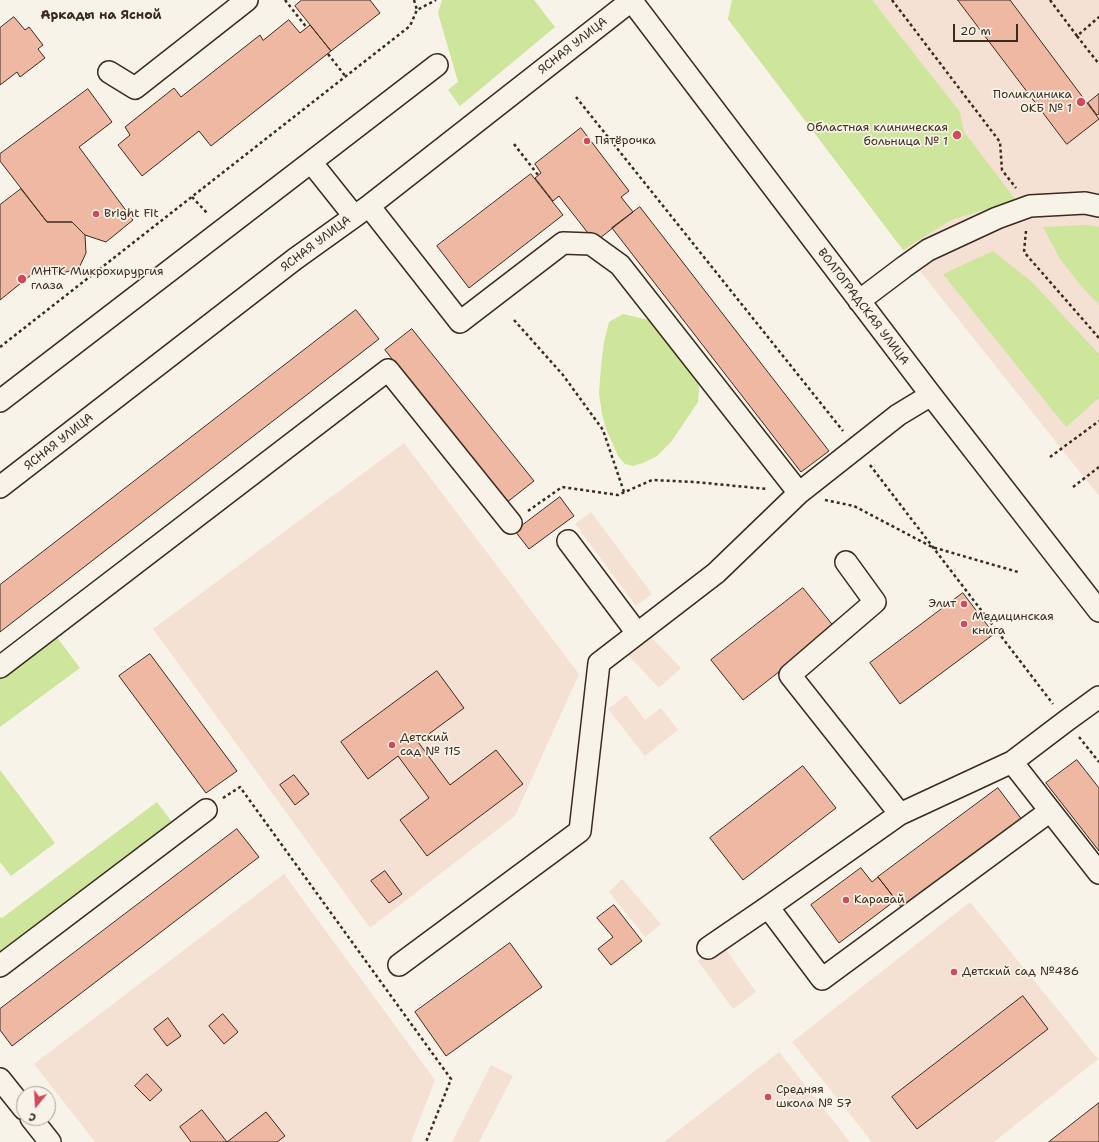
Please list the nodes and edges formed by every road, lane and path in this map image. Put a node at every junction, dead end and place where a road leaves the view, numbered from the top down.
1 (247, 0) edge
2 (285, 0) edge
3 (414, 0) edge
4 (436, 0) edge
5 (631, 0) edge
6 (892, 0) edge
7 (1050, 0) edge
8 (417, 10) junction
9 (1099, 17) edge
10 (307, 28) dead end
11 (1076, 36) junction
12 (328, 54) dead end
13 (1099, 64) edge
14 (437, 65) dead end
15 (109, 72) dead end
16 (346, 77) junction
17 (576, 97) dead end
18 (514, 144) dead end
19 (311, 162) junction
20 (538, 175) dead end
21 (1030, 206) junction
22 (1099, 206) edge
23 (361, 211) junction
24 (859, 301) junction
25 (514, 320) dead end
26 (1099, 338) edge
27 (0, 347) edge
28 (930, 395) junction
29 (0, 401) edge
30 (1099, 421) edge
31 (857, 448) junction
32 (1050, 457) dead end
33 (1099, 467) edge
34 (1073, 486) dead end
35 (0, 487) edge
36 (624, 492) dead end
37 (799, 494) junction
38 (511, 523) dead end
39 (568, 541) dead end
40 (846, 562) dead end
41 (1099, 611) edge
42 (637, 633) junction
43 (0, 667) edge
44 (1099, 697) edge
45 (1066, 721) junction
46 (1012, 762) junction
47 (1099, 762) edge
48 (206, 810) joint
49 (1050, 811) junction
50 (900, 814) junction
51 (1099, 874) edge
52 (768, 907) junction
53 (708, 948) dead end
54 (399, 965) dead end
55 (0, 966) edge
56 (0, 1079) edge
57 (16, 1099) edge
58 (37, 1126) edge
59 (50, 1142) edge
60 (426, 1142) edge

1 - 15 street
2 - 10 path
3 - 8 path
4 - 8 path
5 - 23 street, ЯСНАЯ УЛИЦА
5 - 24 street, ВОЛГОГРАДСКАЯ УЛИЦА
6 - 21 path
7 - 11 path
8 - 16 path
9 - 11 path
11 - 13 path
12 - 16 path
14 - 19 street
16 - 27 path
17 - 31 path
18 - 20 path
19 - 23 street
19 - 29 street
21 - 22 street
21 - 24 street
21 - 26 path
23 - 35 street, ЯСНАЯ УЛИЦА
23 - 37 street
24 - 28 street, ВОЛГОГРАДСКАЯ УЛИЦА
25 - 36 path
28 - 31 street
28 - 41 street, ВОЛГОГРАДСКАЯ УЛИЦА
30 - 32 path
31 - 37 street
31 - 45 path
33 - 34 path
37 - 42 street
38 - 43 street
39 - 42 street
40 - 50 street
42 - 54 street
44 - 45 street
45 - 46 street
45 - 47 path
46 - 49 street
46 - 50 street
48 - 55 street
48 - 60 path
49 - 51 street
49 - 52 street
50 - 52 street
52 - 53 street
56 - 57 street
58 - 59 street

